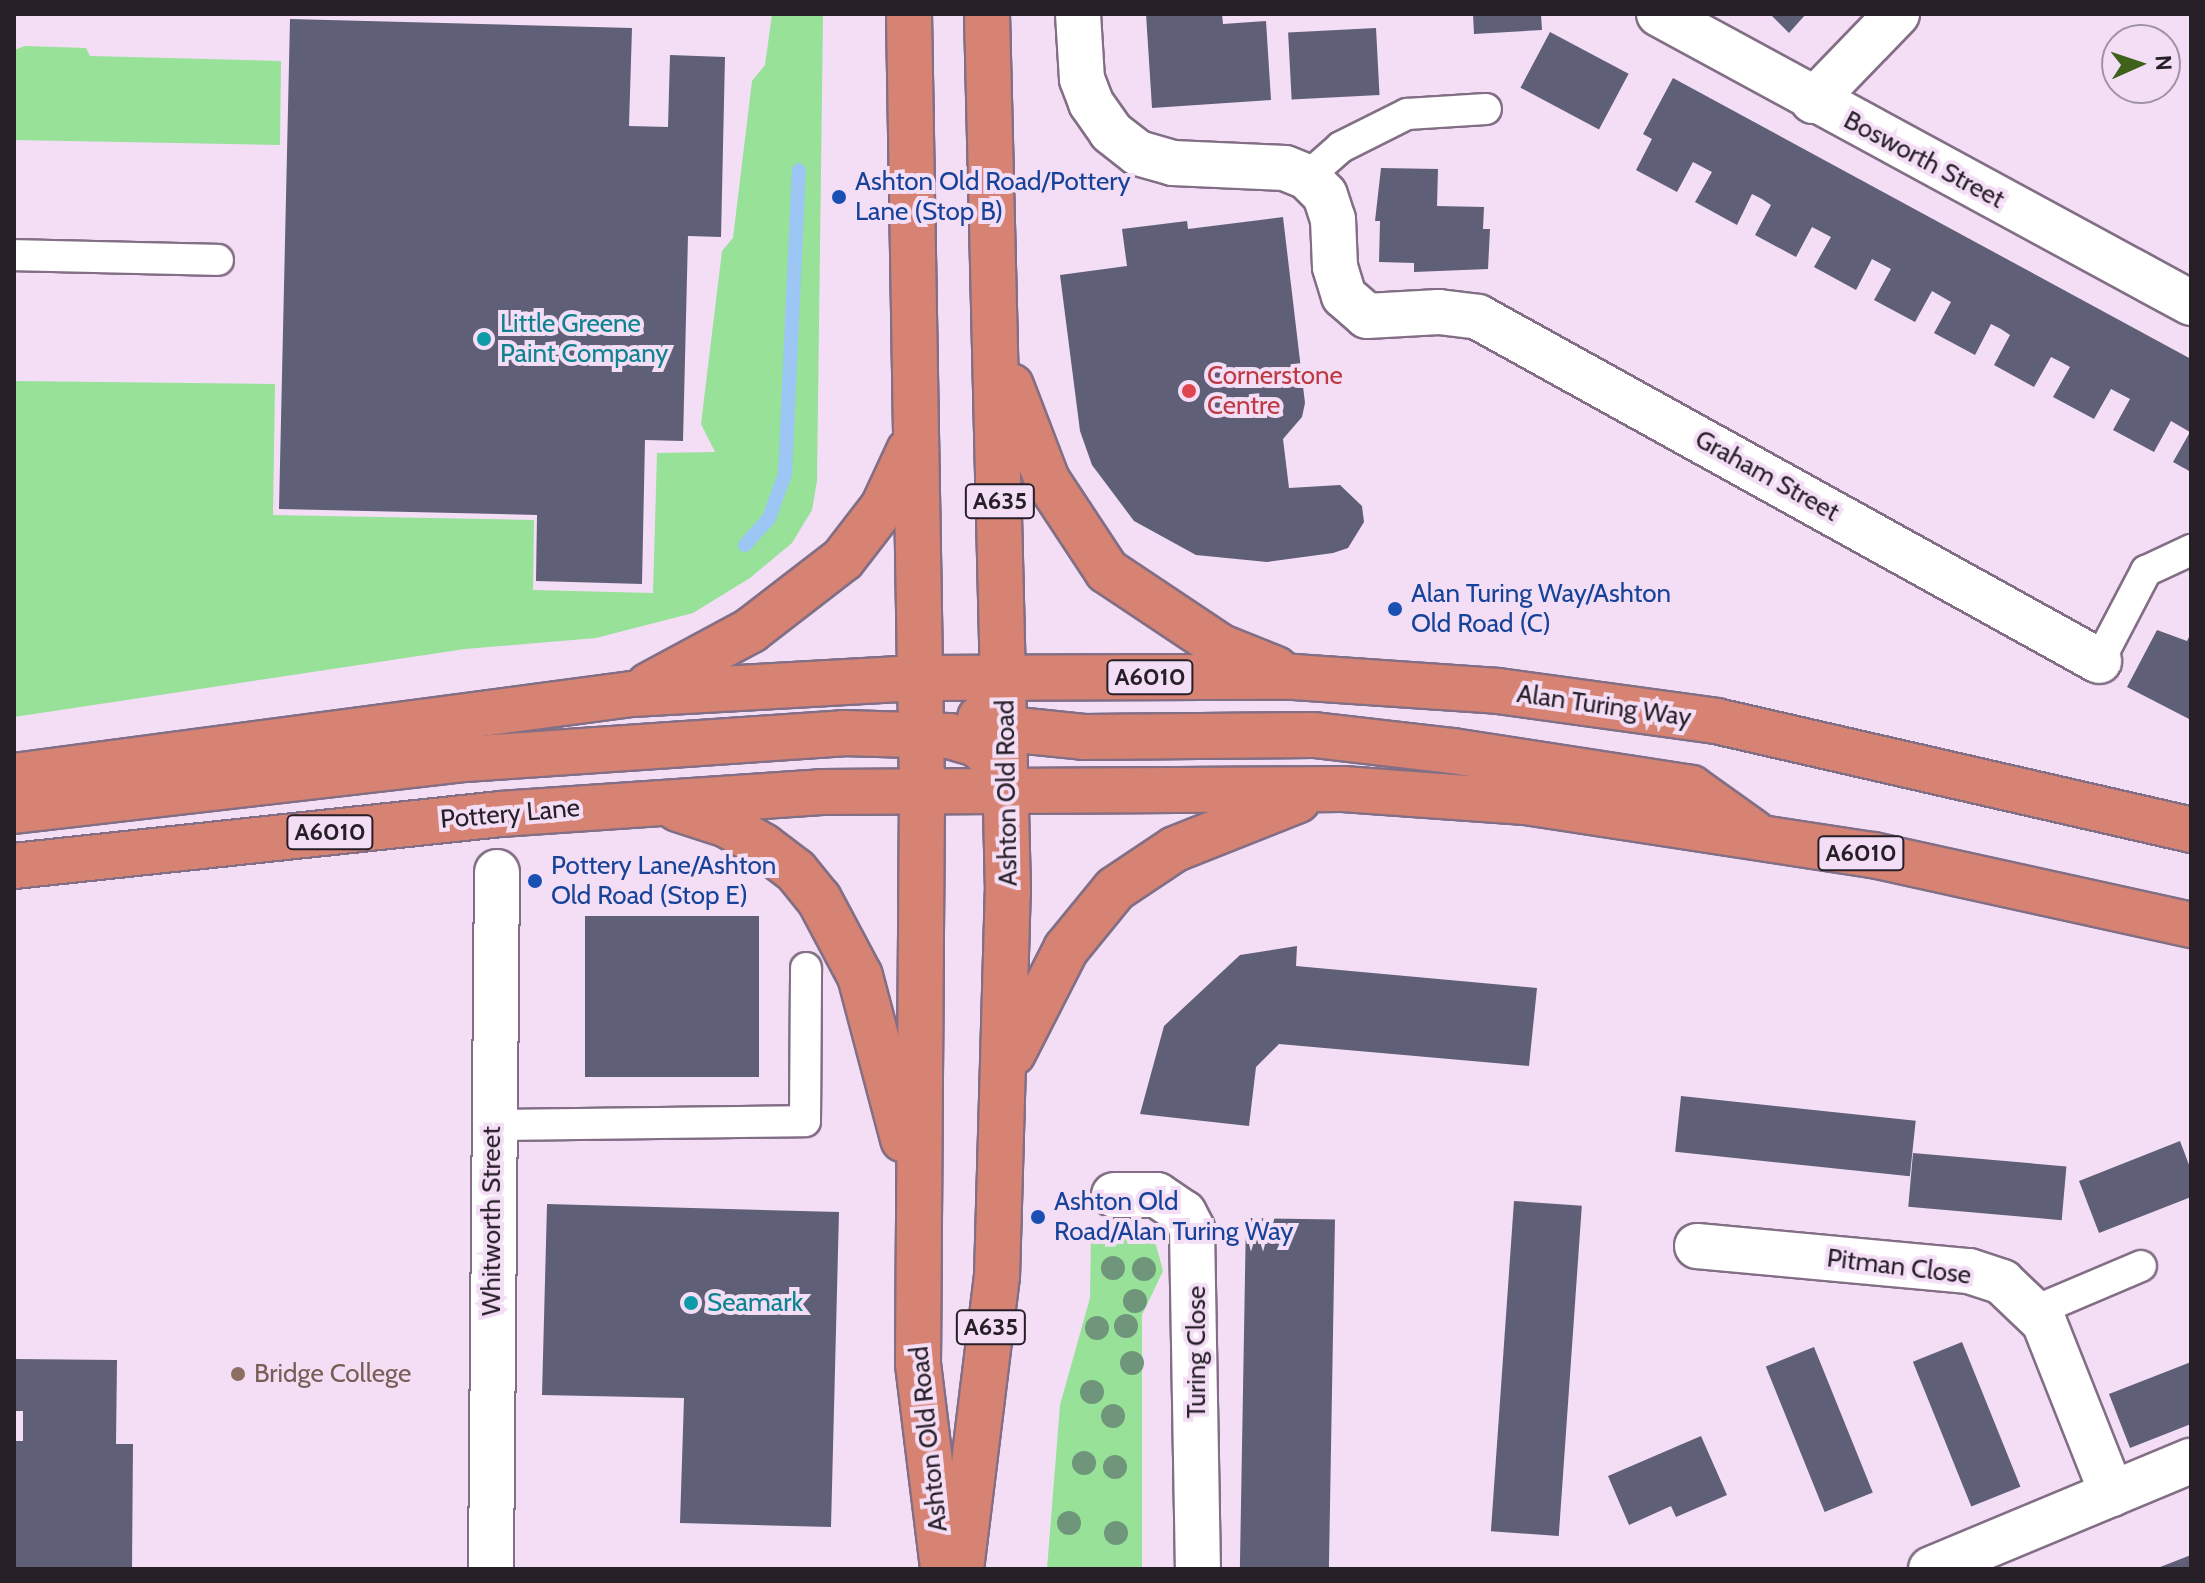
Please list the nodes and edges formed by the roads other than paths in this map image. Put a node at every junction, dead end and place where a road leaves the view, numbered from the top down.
1 (909, 14) edge
2 (987, 14) edge
3 (1078, 14) edge
4 (1659, 14) edge
5 (1897, 14) edge
6 (1813, 101) junction
7 (1486, 109) dead end
8 (1307, 177) junction
9 (14, 255) edge
10 (218, 260) dead end
11 (2191, 303) edge
12 (996, 325) junction
13 (914, 442) junction
14 (2191, 550) edge
15 (2099, 661) joint
16 (1005, 677) junction
17 (1294, 677) junction
18 (918, 678) junction
19 (632, 694) junction
20 (1007, 729) junction
21 (920, 734) junction
22 (14, 776) edge
23 (1008, 789) junction
24 (1343, 789) junction
25 (922, 790) junction
26 (646, 802) junction
27 (14, 811) edge
28 (2191, 830) edge
29 (1761, 838) junction
30 (14, 866) edge
31 (497, 872) dead end
32 (2191, 925) edge
33 (806, 968) dead end
34 (1004, 1084) junction
35 (493, 1125) junction
36 (1114, 1195) dead end
37 (918, 1200) junction
38 (1697, 1246) dead end
39 (2141, 1266) dead end
40 (2035, 1311) junction
41 (2191, 1461) edge
42 (2112, 1494) junction
43 (491, 1569) edge
44 (943, 1569) edge
45 (961, 1569) edge
46 (1198, 1569) edge
47 (1931, 1569) edge

1 - 13 highway, Ashton Old Road / A635
2 - 12 highway, Ashton Old Road / A635
3 - 8 street
4 - 6 street, Bosworth Street
5 - 6 street
6 - 11 street, Bosworth Street
7 - 8 lane
8 - 15 street, Graham Street
9 - 10 lane
12 - 16 highway, Ashton Old Road / A635
12 - 17 highway
13 - 18 highway, Ashton Old Road / A635
13 - 19 highway
14 - 15 lane
16 - 17 highway, Alan Turing Way / A6010
16 - 18 highway, A6010
16 - 20 highway, Ashton Old Road / A635
17 - 28 highway, Alan Turing Way / A6010
18 - 19 highway, A6010
18 - 20 highway
18 - 21 highway, Ashton Old Road / A635
19 - 22 highway, A6010
20 - 23 highway, Ashton Old Road / A635
20 - 29 highway
21 - 23 highway
21 - 25 highway, Ashton Old Road / A635
21 - 27 highway
23 - 24 highway, A6010
23 - 25 highway, Pottery Lane / A6010
23 - 34 highway, Ashton Old Road / A635
24 - 29 highway, A6010
24 - 34 highway
25 - 26 highway, Pottery Lane / A6010
25 - 37 highway, Ashton Old Road / A635
26 - 30 highway, Pottery Lane / A6010
26 - 37 highway
29 - 32 highway, A6010
31 - 35 street, Whitworth Street
33 - 35 lane
34 - 45 highway, Ashton Old Road / A635
35 - 43 street, Whitworth Street
36 - 46 street, Turing Close
37 - 44 highway, Ashton Old Road / A635
38 - 40 street, Pitman Close
39 - 40 lane
40 - 42 street, Pitman Close
41 - 42 street
42 - 47 street

